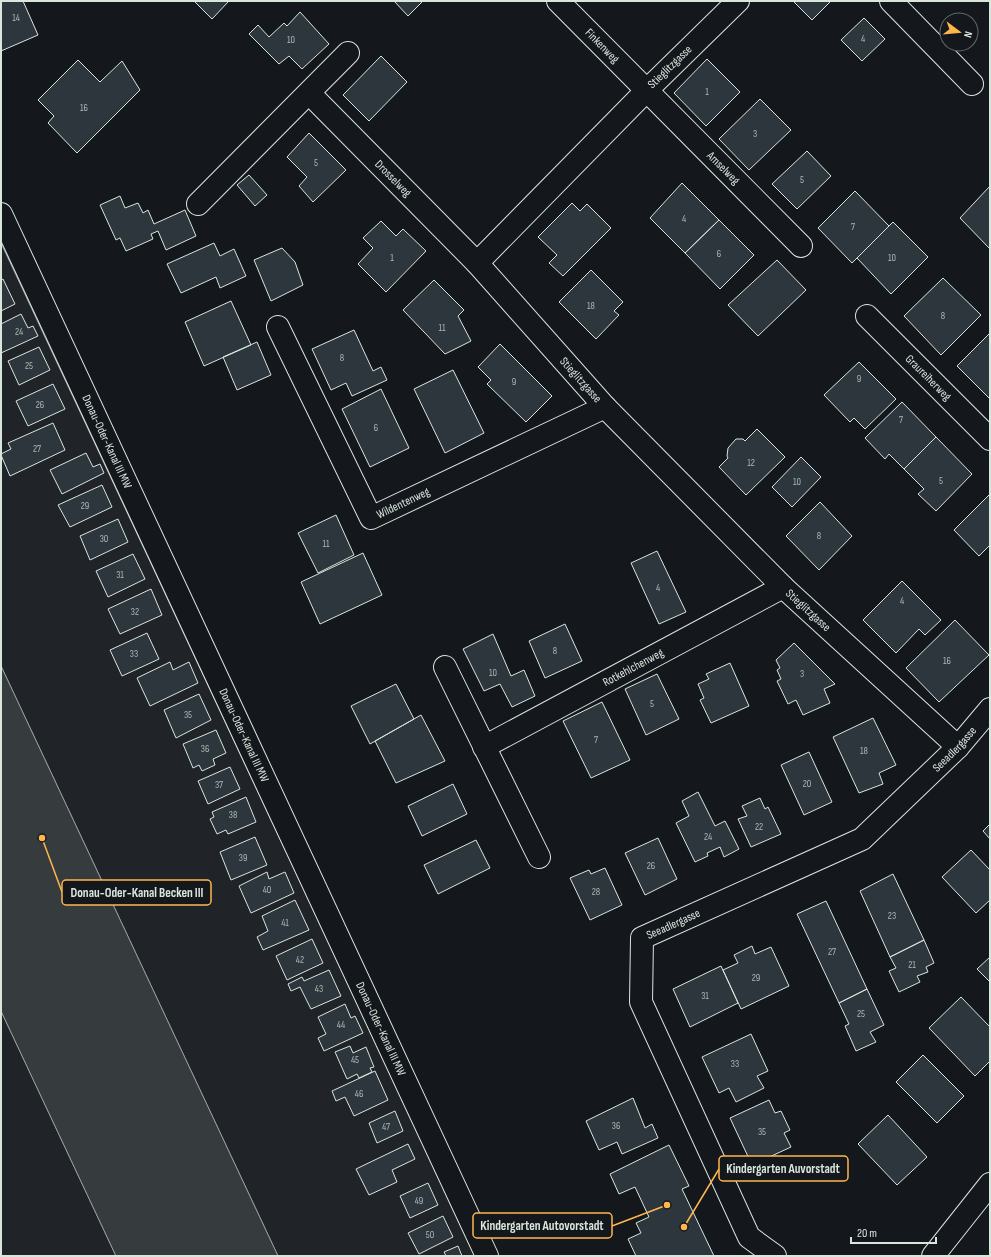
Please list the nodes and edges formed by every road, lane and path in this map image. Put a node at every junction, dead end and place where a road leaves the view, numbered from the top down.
1 (558, 1) edge
2 (738, 1) edge
3 (891, 1) edge
4 (348, 53) dead end
5 (972, 84) dead end
6 (647, 90) junction
7 (309, 93) junction
8 (198, 204) dead end
9 (1, 214) edge
10 (800, 246) dead end
11 (477, 263) junction
12 (867, 316) dead end
13 (278, 327) dead end
14 (604, 407) junction
15 (990, 439) edge
16 (782, 587) junction
17 (445, 667) dead end
18 (990, 709) edge
19 (958, 746) junction
20 (484, 747) junction
21 (538, 857) dead end
22 (990, 1184) edge
23 (487, 1256) edge
24 (775, 1256) edge
25 (933, 1256) edge

1 - 6 street, Finkenweg
2 - 6 street, Stieglitzgasse
3 - 5 street
4 - 7 street
6 - 10 street, Amselweg
6 - 11 street, Stieglitzgasse
7 - 8 street
7 - 11 street, Drosselweg
9 - 23 street, Donau-Oder-Kanal III MW
11 - 14 street, Stieglitzgasse
12 - 15 street, Graureiherweg
13 - 14 street, Wildentenweg
14 - 16 street, Stieglitzgasse
16 - 19 street, Stieglitzgasse
16 - 20 street, Rotkehlchenweg
17 - 20 street
18 - 19 street, Seeadlergasse
19 - 24 street, Seeadlergasse
20 - 21 street
22 - 25 street

